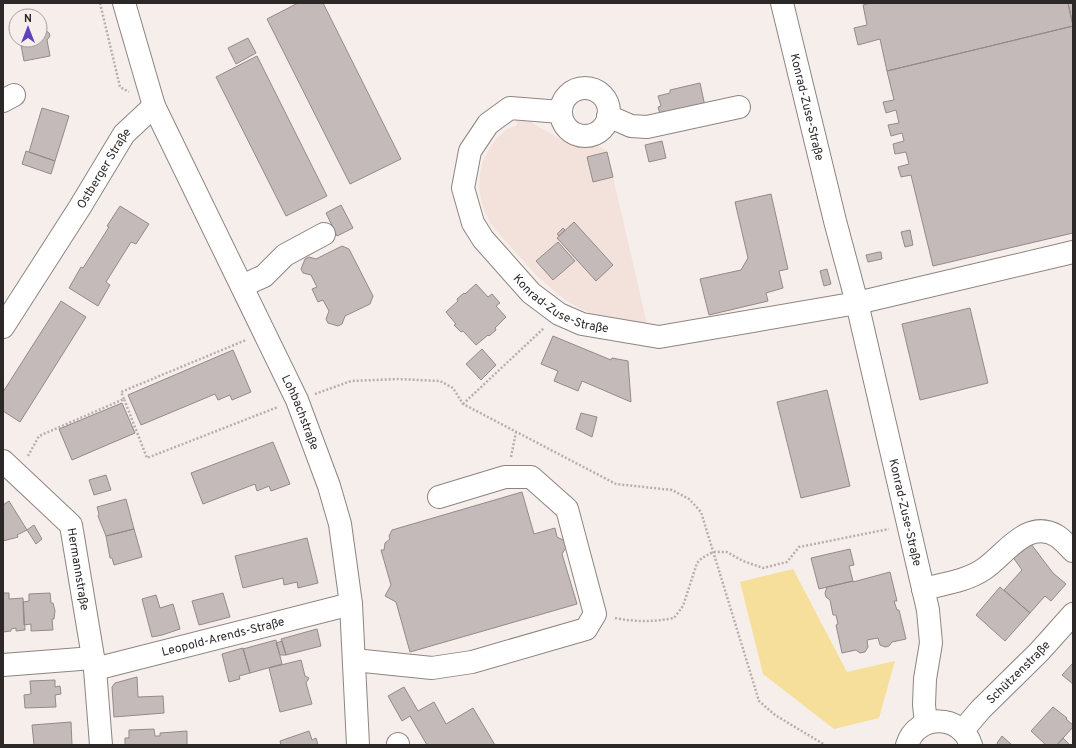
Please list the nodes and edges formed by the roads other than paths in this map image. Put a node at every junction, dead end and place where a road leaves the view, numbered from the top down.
1 (124, 3) edge
2 (782, 3) edge
3 (154, 106) junction
4 (740, 107) dead end
5 (561, 112) junction
6 (608, 116) junction
7 (324, 234) dead end
8 (1073, 252) edge
9 (242, 286) junction
10 (858, 303) junction
11 (3, 327) edge
12 (10, 467) edge
13 (439, 496) dead end
14 (1073, 551) edge
15 (923, 589) junction
16 (351, 604) junction
17 (1073, 614) edge
18 (354, 660) junction
19 (94, 664) junction
20 (3, 665) edge
21 (926, 723) junction
22 (967, 738) edge
23 (101, 745) edge
24 (358, 745) edge
25 (907, 745) edge

1 - 3 street
2 - 10 street, Konrad-Zuse-Straße
3 - 9 street, Lohbachstraße
3 - 11 street, Ostberger Straße
4 - 6 street
5 - 6 street
5 - 6 street
5 - 10 street, Konrad-Zuse-Straße
7 - 9 street
8 - 10 street, Konrad-Zuse-Straße
9 - 16 street, Lohbachstraße
10 - 15 street, Konrad-Zuse-Straße
12 - 19 street, Hermannstraße
13 - 18 street
14 - 15 street
15 - 21 street, Konrad-Zuse-Straße
16 - 18 street, Lohbachstraße
16 - 19 street, Leopold-Arends-Straße
17 - 22 street, Schützenstraße
18 - 24 street, Lohbachstraße
19 - 20 street
19 - 23 street, Hermannstraße
21 - 22 street
21 - 25 street

